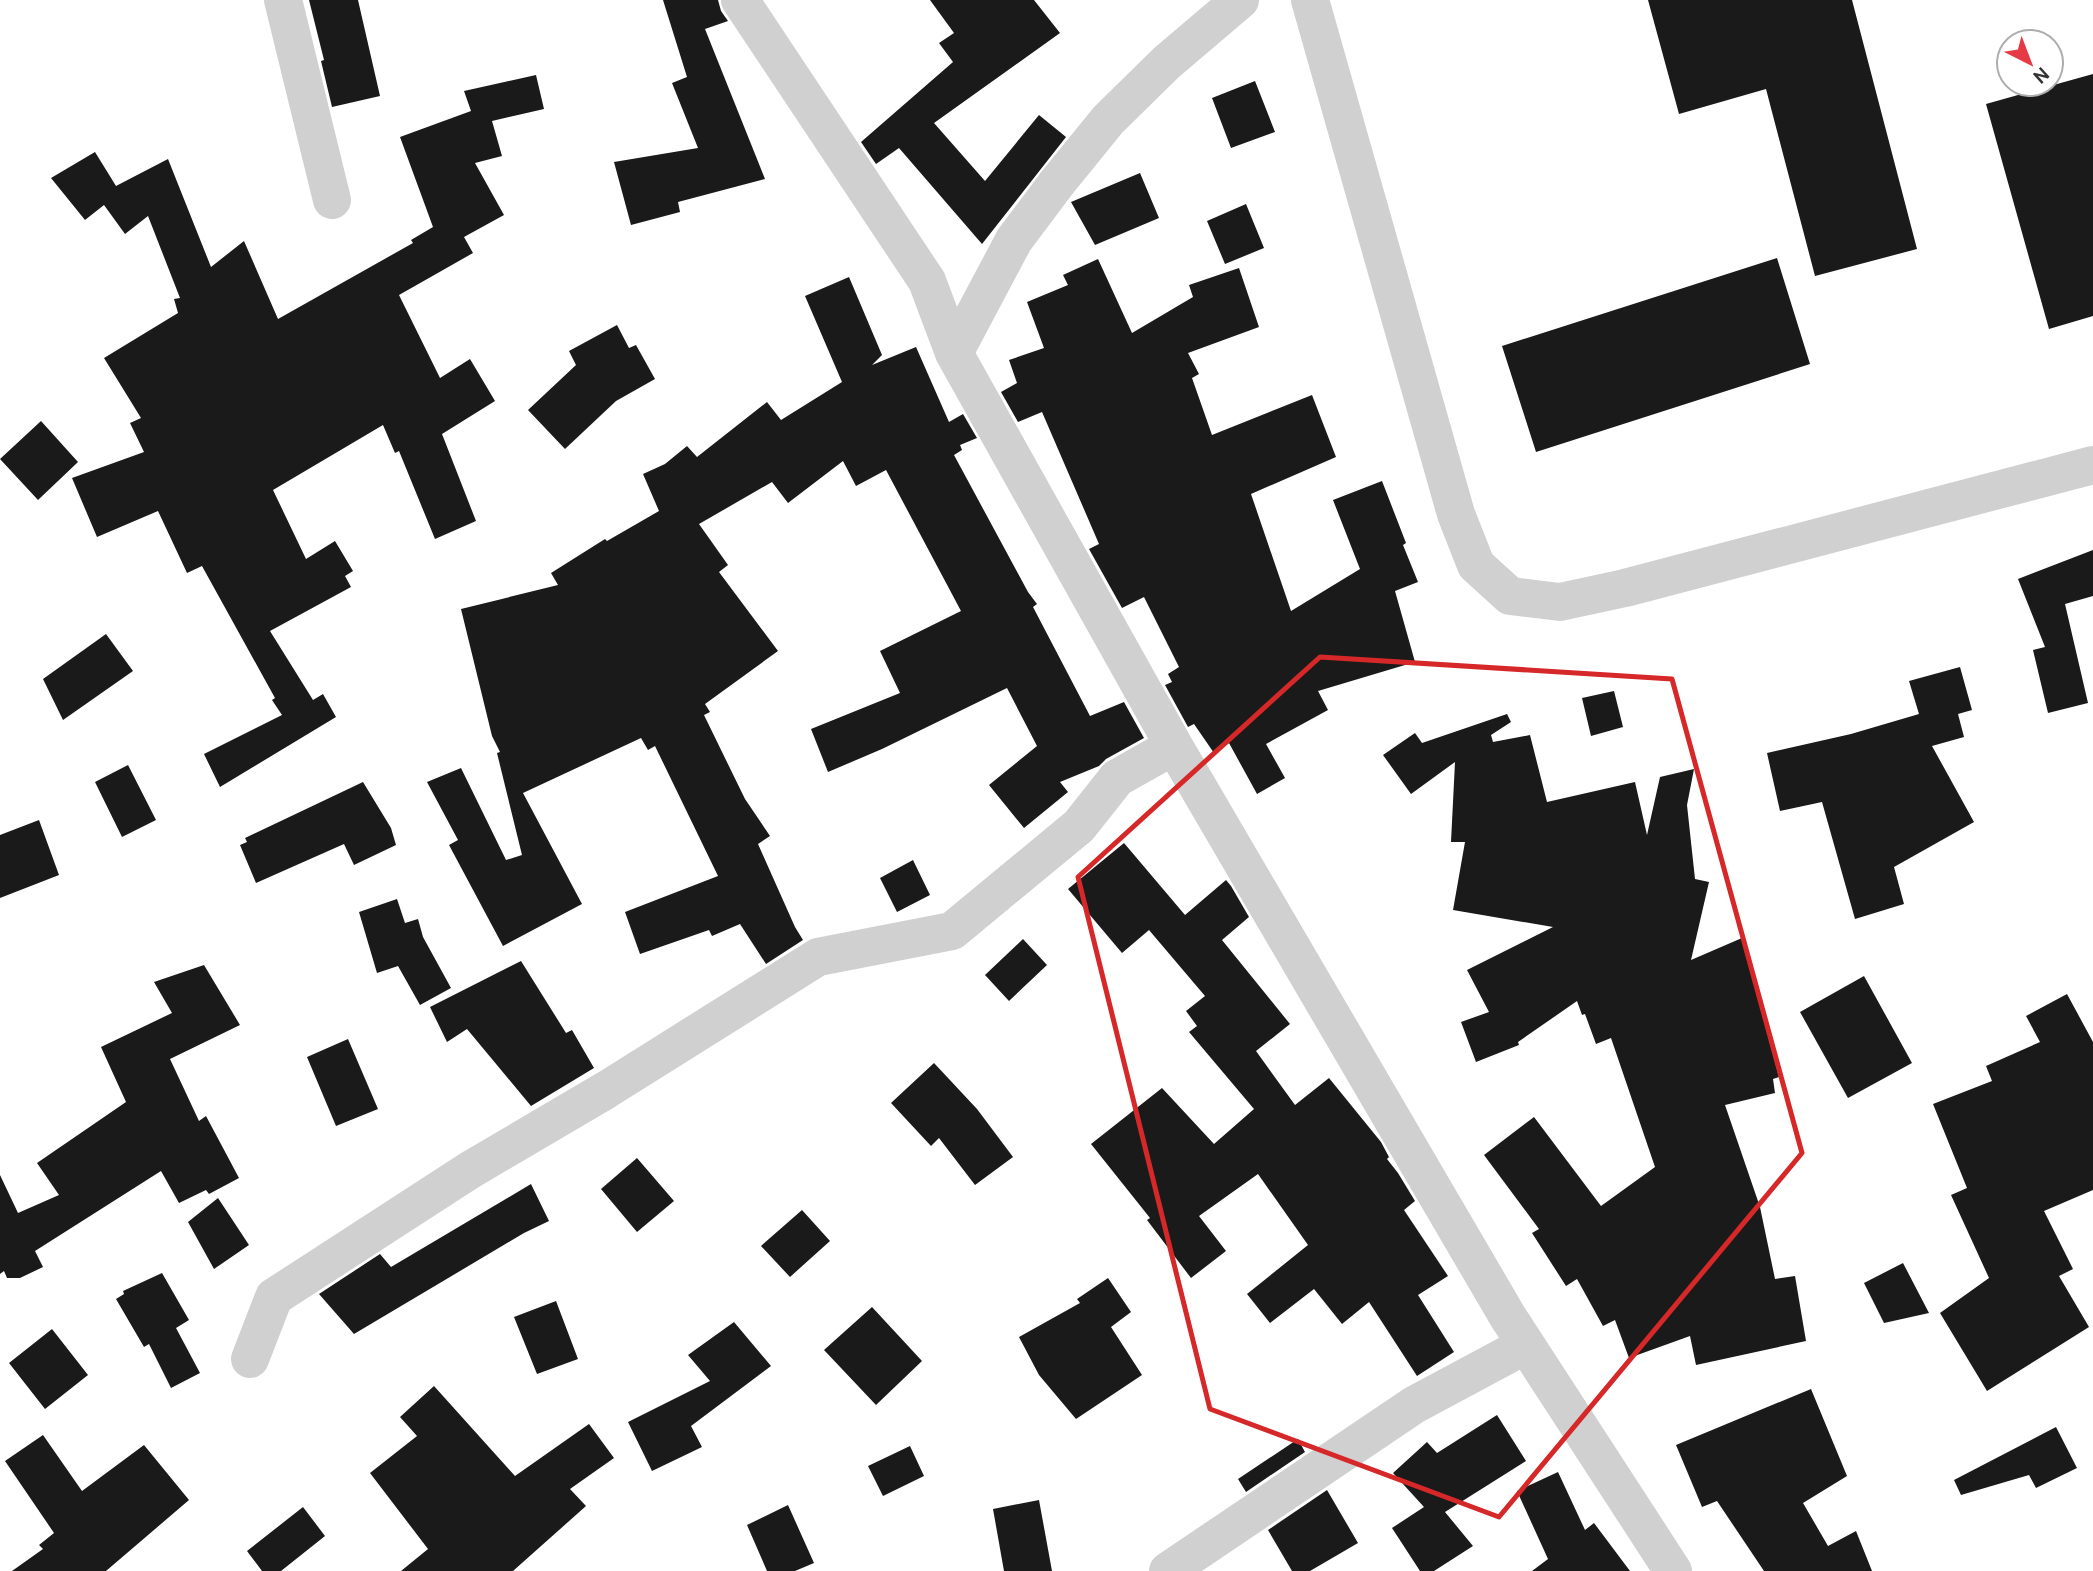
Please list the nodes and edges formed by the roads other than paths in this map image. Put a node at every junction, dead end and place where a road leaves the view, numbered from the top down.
1 (283, 0) edge
2 (740, 0) edge
3 (1240, 0) edge
4 (1310, 0) edge
5 (332, 200) dead end
6 (954, 353) junction
7 (2093, 465) edge
8 (1174, 746) junction
9 (1526, 1345) junction
10 (250, 1359) dead end
11 (1168, 1571) edge
12 (1673, 1571) edge

1 - 5 street
2 - 6 street
3 - 6 street
4 - 7 street
6 - 8 street
8 - 9 street
8 - 10 street
9 - 11 street
9 - 12 street

